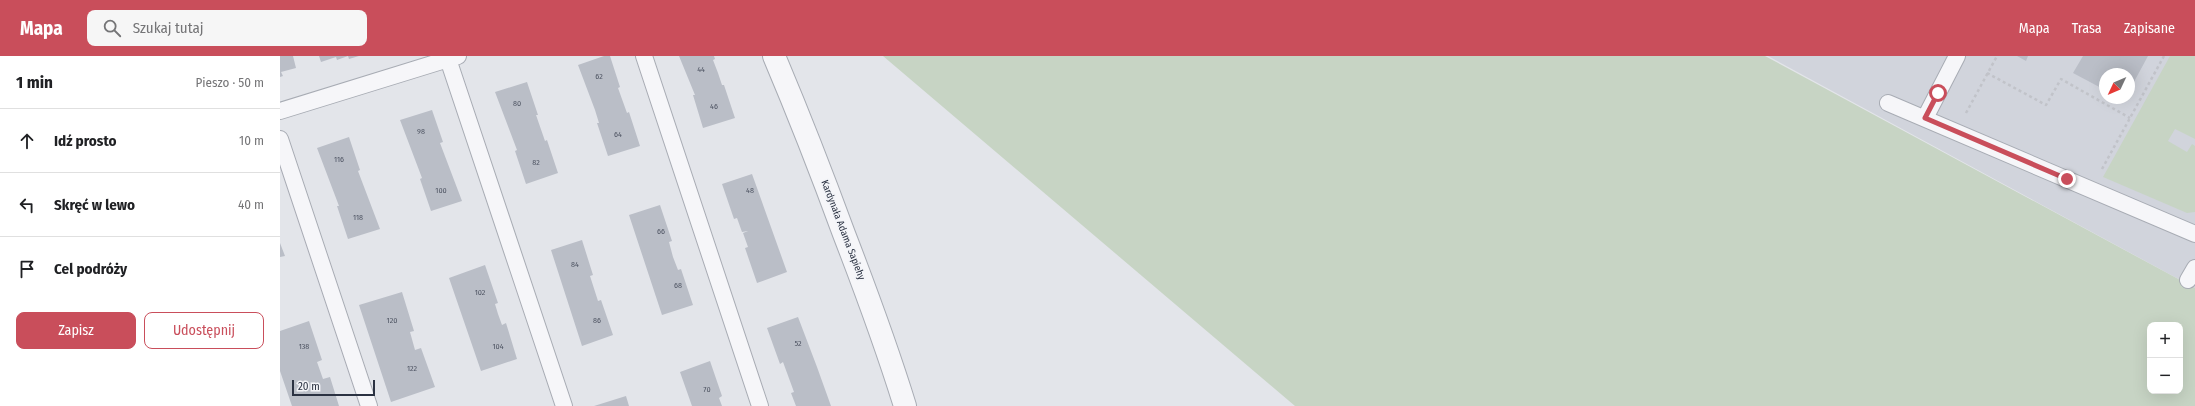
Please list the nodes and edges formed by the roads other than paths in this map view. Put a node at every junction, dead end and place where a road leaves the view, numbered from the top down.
1 (644, 56) edge
2 (774, 56) edge
3 (1957, 56) edge
4 (453, 58) edge
5 (1888, 103) dead end
6 (280, 111) edge
7 (1925, 118) junction
8 (280, 139) edge
9 (2195, 234) edge
10 (369, 406) edge
11 (564, 406) edge
12 (760, 406) edge
13 (905, 406) edge

1 - 12 lane
2 - 13 street, Kardynała Adama Sapiehy
3 - 7 lane
4 - 6 lane
4 - 11 lane
5 - 7 lane
7 - 9 lane
8 - 10 lane

